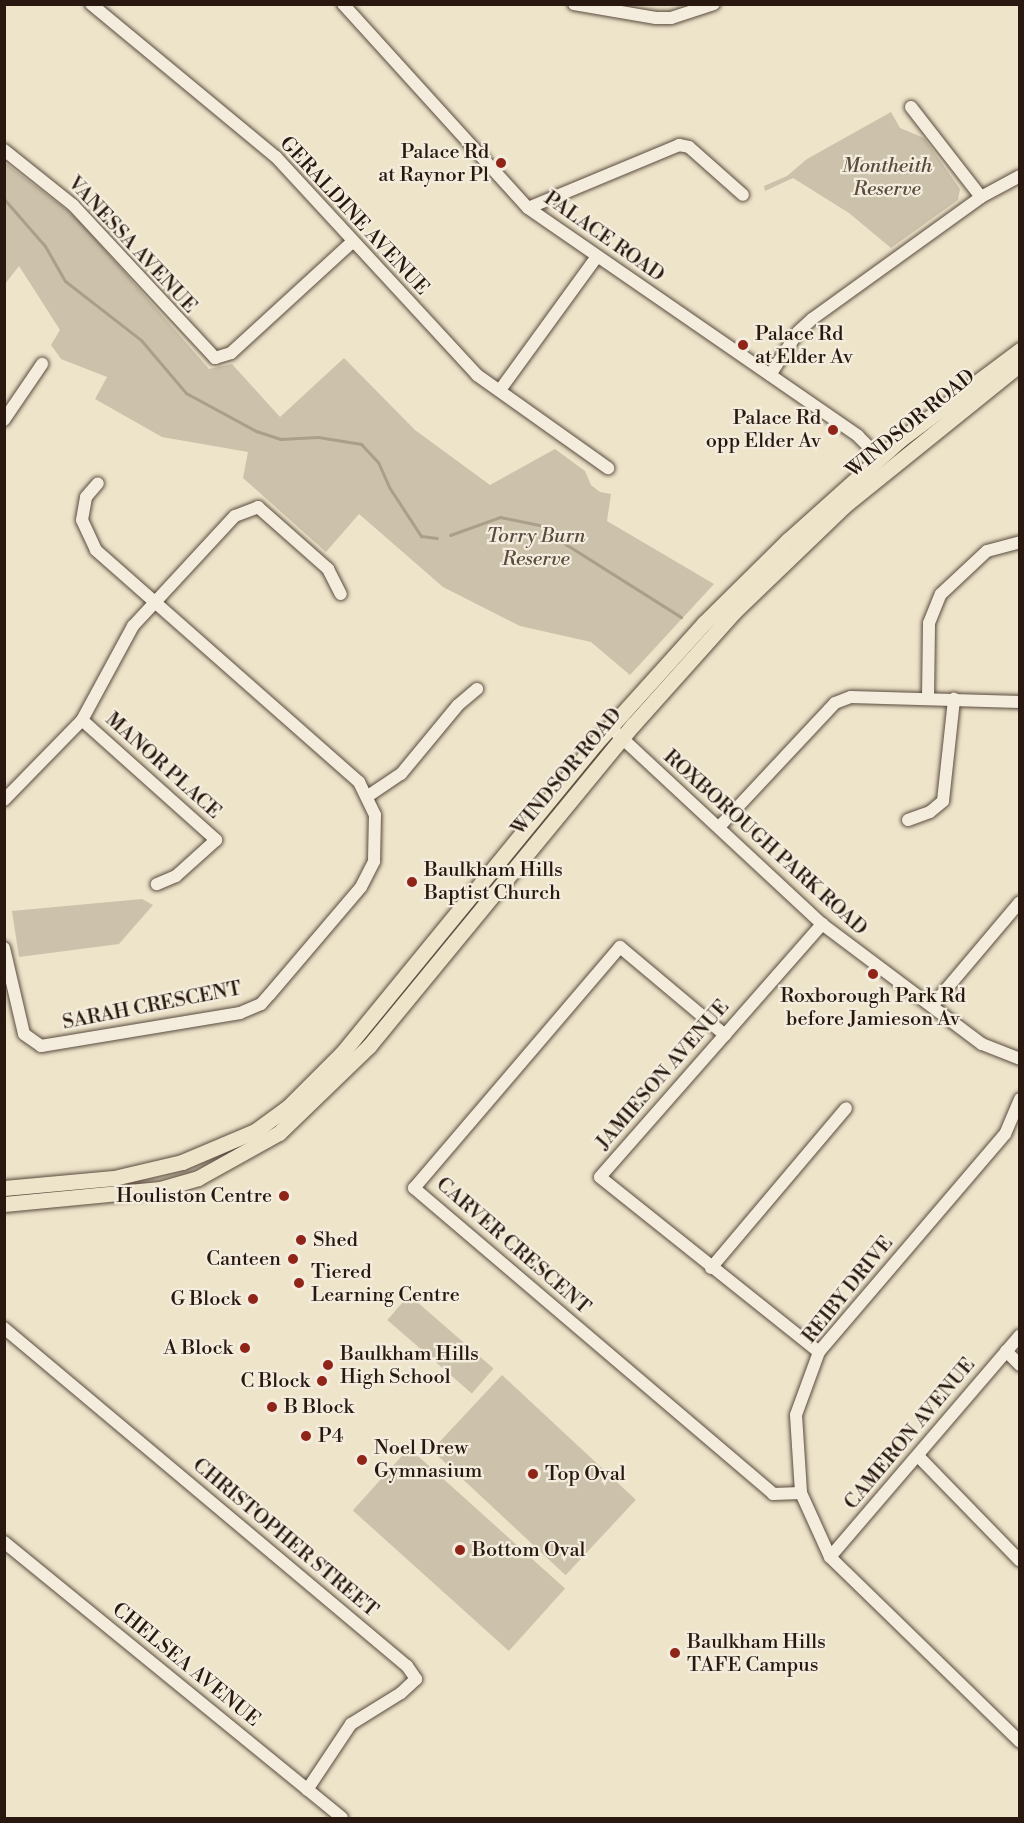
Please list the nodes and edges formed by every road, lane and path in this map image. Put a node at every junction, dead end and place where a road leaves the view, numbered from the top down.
1 (91, 4) edge
2 (343, 4) edge
3 (574, 4) edge
4 (714, 4) edge
5 (911, 107) dead end
6 (4, 150) edge
7 (1020, 176) edge
8 (743, 195) dead end
9 (981, 197) junction
10 (528, 208) junction
11 (352, 242) junction
12 (596, 258) junction
13 (1020, 350) edge
14 (42, 364) dead end
15 (1020, 364) edge
16 (770, 375) junction
17 (500, 390) junction
18 (4, 420) edge
19 (880, 458) junction
20 (608, 468) dead end
21 (98, 483) dead end
22 (1020, 542) edge
23 (341, 594) dead end
24 (156, 601) junction
25 (477, 688) dead end
26 (928, 697) junction
27 (954, 699) junction
28 (1020, 702) edge
29 (82, 720) junction
30 (610, 727) junction
31 (621, 739) junction
32 (368, 796) junction
33 (4, 800) edge
34 (908, 820) dead end
35 (719, 827) junction
36 (157, 884) dead end
37 (1020, 902) edge
38 (822, 924) junction
39 (6, 956) edge
40 (932, 1006) junction
41 (725, 1035) junction
42 (1020, 1059) edge
43 (1020, 1099) edge
44 (846, 1108) dead end
45 (4, 1188) edge
46 (4, 1204) edge
47 (711, 1268) junction
48 (4, 1328) edge
49 (1020, 1335) edge
50 (1006, 1351) junction
51 (819, 1352) junction
52 (1020, 1365) edge
53 (918, 1456) junction
54 (801, 1493) junction
55 (4, 1542) edge
56 (830, 1557) junction
57 (1020, 1561) edge
58 (1020, 1742) edge
59 (307, 1790) junction
60 (342, 1818) edge

1 - 11 street, GERALDINE AVENUE
2 - 10 street, PALACE ROAD
3 - 4 street
5 - 9 street
6 - 11 street, VANESSA AVENUE
7 - 9 street
8 - 10 street
9 - 16 street
10 - 12 street, PALACE ROAD
11 - 17 street, GERALDINE AVENUE
12 - 16 street, PALACE ROAD
12 - 17 street
13 - 19 main road, WINDSOR ROAD
14 - 18 street
15 - 31 main road, WINDSOR ROAD
16 - 19 street, PALACE ROAD
17 - 20 street, GERALDINE AVENUE
19 - 30 main road, WINDSOR ROAD
21 - 24 street, SARAH CRESCENT
22 - 26 street
23 - 24 street
24 - 29 street
24 - 32 street, SARAH CRESCENT
25 - 32 street
26 - 27 street
26 - 35 street
27 - 28 street
27 - 34 street
29 - 33 street
29 - 36 street, MANOR PLACE
30 - 31 street, ROXBOROUGH PARK ROAD
30 - 45 main road, WINDSOR ROAD
31 - 35 street, ROXBOROUGH PARK ROAD
31 - 46 main road, WINDSOR ROAD
32 - 39 street, SARAH CRESCENT
35 - 38 street, ROXBOROUGH PARK ROAD
37 - 40 street
38 - 40 street, ROXBOROUGH PARK ROAD
38 - 41 street, JAMIESON AVENUE
40 - 42 street, ROXBOROUGH PARK ROAD
41 - 47 street, JAMIESON AVENUE
41 - 54 street, CARVER CRESCENT
43 - 51 street, REIBY DRIVE
44 - 47 street
47 - 51 street, JAMIESON AVENUE
48 - 59 street, CHRISTOPHER STREET
49 - 50 street, CAMERON AVENUE
50 - 52 street
50 - 53 street, CAMERON AVENUE
51 - 54 street, REIBY DRIVE
53 - 56 street, CAMERON AVENUE
53 - 57 street
54 - 56 street, REIBY DRIVE
55 - 59 street, CHELSEA AVENUE
56 - 58 street, REIBY DRIVE
59 - 60 street, CHELSEA AVENUE

